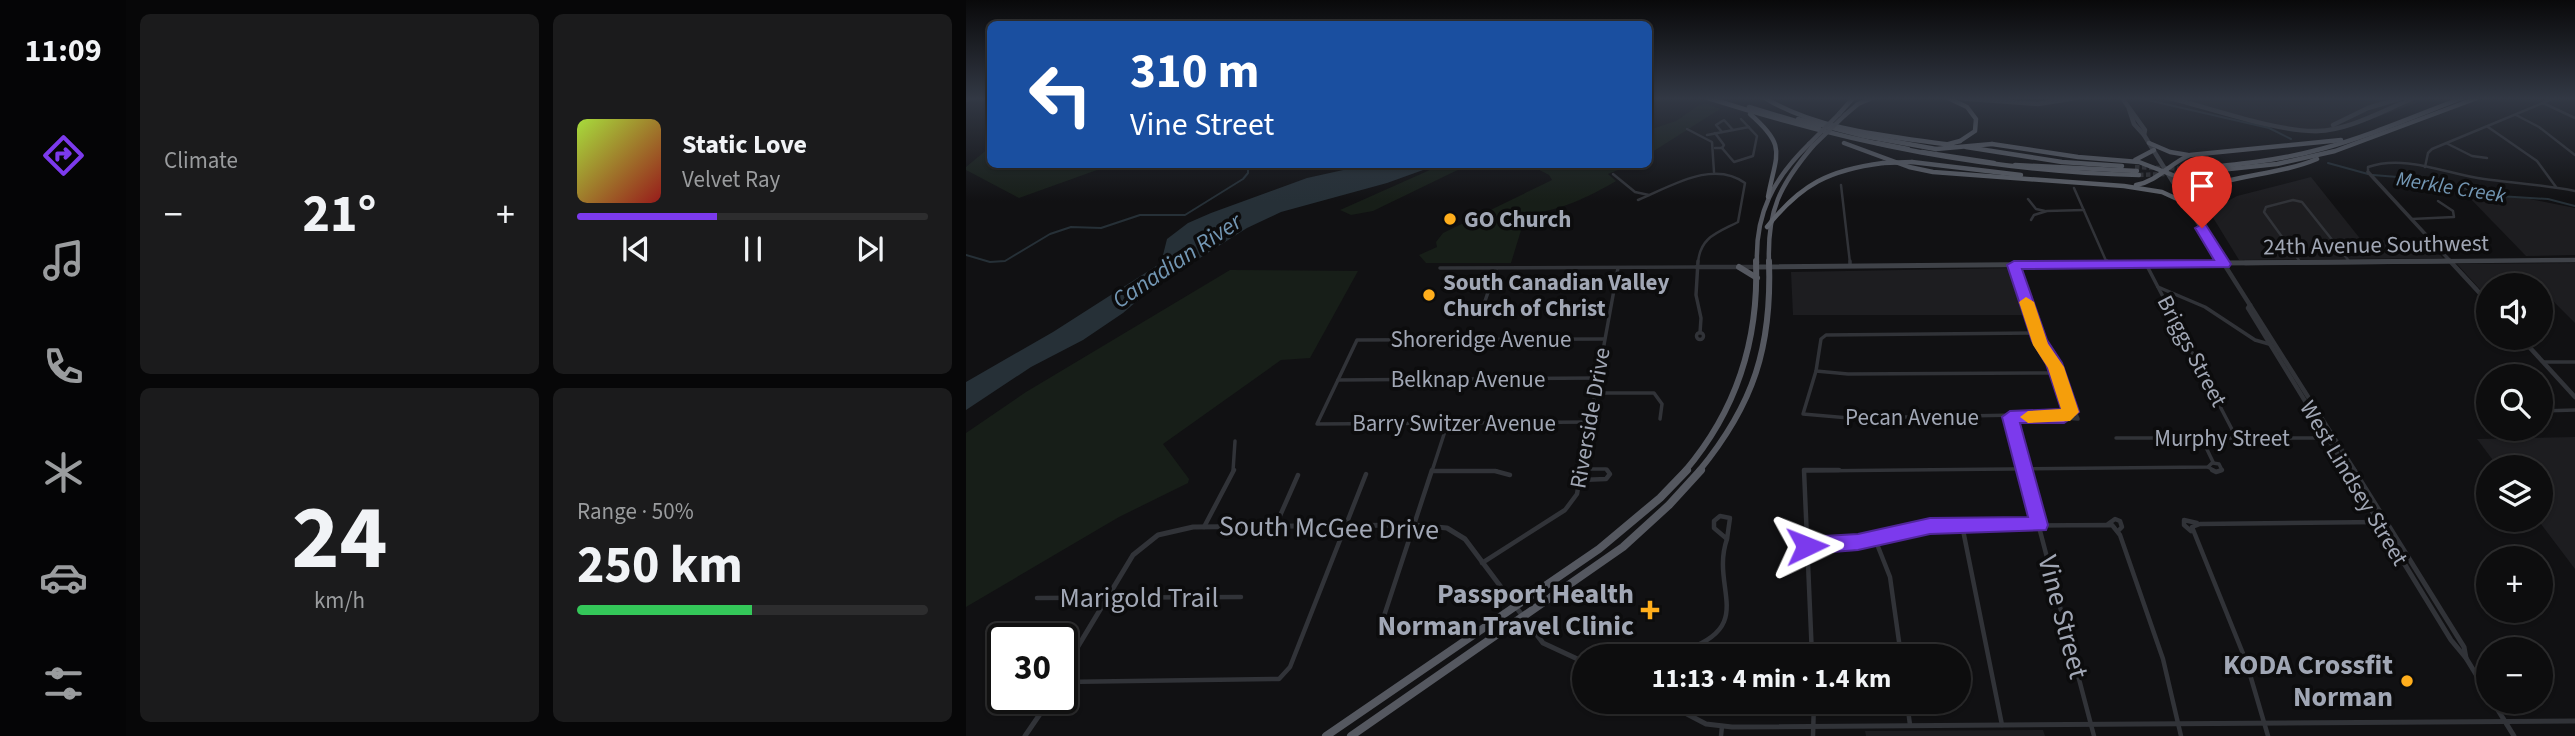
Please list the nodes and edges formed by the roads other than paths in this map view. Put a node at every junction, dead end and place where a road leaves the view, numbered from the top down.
1 (1696, 132) edge
2 (1721, 132) edge
3 (1754, 132) edge
4 (1771, 132) edge
5 (1816, 132) edge
6 (1819, 132) edge
7 (1824, 132) edge
8 (1837, 132) edge
9 (1852, 132) edge
10 (1876, 132) edge
11 (1973, 132) edge
12 (2141, 132) edge
13 (2372, 132) edge
14 (2389, 132) edge
15 (2473, 132) edge
16 (2498, 132) edge
17 (2546, 132) edge
18 (1714, 134) junction
19 (2144, 135) joint
20 (1706, 136) junction
21 (2354, 139) junction
22 (2149, 143) junction
23 (2446, 143) junction
24 (1811, 145) junction
25 (1936, 147) junction
26 (2349, 147) junction
27 (1722, 148) junction
28 (1715, 149) junction
29 (2154, 150) junction
30 (2190, 155) junction
31 (2575, 155) edge
32 (2487, 158) dead end
33 (2130, 160) junction
34 (2425, 166) junction
35 (2137, 171) junction
36 (1714, 172) junction
37 (2167, 172) junction
38 (2368, 172) joint
39 (1613, 174) dead end
40 (2122, 175) junction
41 (1840, 185) dead end
42 (2217, 185) junction
43 (2124, 186) junction
44 (2556, 187) junction
45 (2074, 188) dead end
46 (2575, 191) edge
47 (1651, 195) junction
48 (1768, 197) junction
49 (2028, 198) dead end
50 (1638, 200) dead end
51 (2185, 201) junction
52 (2438, 201) dead end
53 (2084, 210) junction
54 (2047, 211) junction
55 (2031, 219) dead end
56 (2412, 219) junction
57 (1767, 227) junction
58 (2567, 260) junction
59 (2575, 260) edge
60 (2451, 261) junction
61 (2351, 262) junction
62 (2301, 263) junction
63 (2108, 264) junction
64 (2146, 264) junction
65 (2224, 264) junction
66 (1850, 265) junction
67 (2014, 265) junction
68 (1697, 267) junction
69 (1739, 267) junction
70 (1757, 267) junction
71 (1768, 267) junction
72 (2575, 267) edge
73 (1440, 268) dead end
74 (1618, 268) junction
75 (1496, 269) junction
76 (1757, 278) junction
77 (2158, 287) junction
78 (2476, 289) edge
79 (1484, 304) dead end
80 (2249, 305) junction
81 (2262, 331) junction
82 (2269, 331) junction
83 (1700, 333) dead end
84 (2037, 334) junction
85 (1604, 338) junction
86 (2269, 344) junction
87 (2277, 345) junction
88 (2532, 350) edge
89 (2543, 362) junction
90 (2575, 362) edge
91 (1816, 371) junction
92 (2058, 373) junction
93 (1598, 378) junction
94 (1338, 380) junction
95 (1595, 393) junction
96 (2575, 397) edge
97 (2575, 410) edge
98 (2553, 411) edge
99 (2010, 417) junction
100 (1661, 419) dead end
101 (1448, 422) junction
102 (1590, 422) junction
103 (2320, 426) junction
104 (2327, 426) junction
105 (2116, 438) dead end
106 (2203, 439) junction
107 (2238, 439) junction
108 (2328, 440) junction
109 (1235, 441) dead end
110 (2337, 442) junction
111 (2024, 468) junction
112 (1583, 469) junction
113 (1432, 471) junction
114 (1366, 474) dead end
115 (1298, 475) dead end
116 (1510, 475) dead end
117 (1581, 480) junction
118 (2379, 522) junction
119 (2198, 524) junction
120 (1414, 525) junction
121 (1962, 525) junction
122 (2039, 525) junction
123 (1345, 526) junction
124 (1204, 527) junction
125 (1275, 527) junction
126 (2192, 529) junction
127 (1875, 539) junction
128 (1728, 540) junction
129 (1807, 546) junction
130 (2411, 561) junction
131 (2402, 562) junction
132 (1482, 563) junction
133 (2414, 580) junction
134 (2423, 580) junction
135 (1241, 597) dead end
136 (1037, 598) dead end
137 (1105, 598) junction
138 (1517, 606) junction
139 (1524, 617) junction
140 (1381, 625) dead end
141 (1699, 644) edge
142 (1811, 644) edge
143 (1900, 644) edge
144 (1078, 645) edge
145 (2466, 657) junction
146 (1572, 658) edge
147 (2476, 674) edge
148 (1078, 682) edge
149 (1040, 714) edge
150 (1687, 714) edge
151 (1814, 714) edge
152 (1909, 714) edge
153 (2501, 714) edge
154 (2505, 721) junction
155 (2575, 721) edge
156 (2178, 723) junction
157 (2264, 723) junction
158 (2091, 724) junction
159 (1910, 725) junction
160 (2002, 725) junction
161 (1722, 726) junction
162 (1814, 726) junction
163 (1025, 736) edge
164 (1326, 736) edge
165 (1351, 736) edge
166 (1721, 736) edge
167 (1814, 736) edge
168 (2094, 736) edge
169 (2181, 736) edge
170 (2268, 736) edge
171 (2514, 736) edge

1 - 20 street
2 - 18 street
3 - 27 street
4 - 48 highway
5 - 43 highway
6 - 40 highway
7 - 24 highway, bridge
8 - 35 highway
9 - 25 highway
10 - 35 highway
11 - 25 highway, bridge
12 - 19 main road, West Lindsey Street
13 - 21 highway
14 - 26 highway
15 - 23 street
16 - 44 street
17 - 31 street
18 - 20 street
18 - 27 street
19 - 22 main road, West Lindsey Street
20 - 28 street
21 - 26 highway
21 - 30 highway
22 - 29 main road, West Lindsey Street
22 - 30 highway
23 - 32 street
23 - 34 street
24 - 48 highway
24 - 57 highway
25 - 33 highway, bridge
26 - 42 highway
27 - 28 street
28 - 36 street
29 - 33 highway
29 - 37 main road, West Lindsey Street
30 - 37 highway
33 - 37 highway
34 - 38 street
34 - 44 street
35 - 40 highway
36 - 47 street
36 - 68 street
37 - 42 highway
37 - 43 highway
37 - 51 main road, West Lindsey Street
38 - 56 street
39 - 47 street
40 - 57 highway, bridge
41 - 66 street
42 - 51 highway
43 - 51 highway
44 - 46 street
45 - 53 street
47 - 50 street
48 - 70 highway
49 - 54 street
51 - 65 main road, West Lindsey Street
52 - 56 street
53 - 54 street
53 - 63 street
54 - 55 street
56 - 60 street
57 - 71 highway
58 - 59 main road, 24th Avenue Southwest
58 - 60 main road, 24th Avenue Southwest
58 - 72 street
60 - 61 main road, 24th Avenue Southwest
60 - 78 street
61 - 62 main road, 24th Avenue Southwest
61 - 62 street
62 - 65 main road, 24th Avenue Southwest
63 - 64 main road, 24th Avenue Southwest
63 - 67 main road, 24th Avenue Southwest
64 - 65 main road, 24th Avenue Southwest
64 - 77 street, Briggs Street
65 - 80 street, West Lindsey Street
66 - 67 main road, 24th Avenue Southwest
66 - 71 main road, 24th Avenue Southwest
67 - 84 street
68 - 69 street
68 - 74 street
68 - 83 street
69 - 70 street
69 - 76 highway
70 - 71 main road, 24th Avenue Southwest
70 - 76 highway
71 - 139 highway
73 - 75 street
74 - 75 street
74 - 85 street, Riverside Drive
75 - 79 street
76 - 138 highway
77 - 86 street
77 - 107 street, Briggs Street
80 - 81 street, West Lindsey Street
80 - 82 street, West Lindsey Street
81 - 82 street
81 - 86 street, West Lindsey Street
82 - 87 street, West Lindsey Street
84 - 91 street
84 - 92 street
85 - 93 street, Riverside Drive
85 - 94 street, Shoreridge Avenue
86 - 87 street
86 - 103 street, West Lindsey Street
87 - 104 street, West Lindsey Street
88 - 89 street
89 - 90 street
89 - 96 street
91 - 92 street
91 - 99 street, Pecan Avenue
92 - 99 street, Pecan Avenue
93 - 94 street, Belknap Avenue
93 - 95 street, Riverside Drive
94 - 101 street, Barry Switzer Avenue
95 - 100 street
95 - 102 street, Riverside Drive
97 - 98 street
99 - 111 street, Vine Street
101 - 102 street, Barry Switzer Avenue
101 - 113 street
102 - 112 street, Riverside Drive
103 - 104 street
103 - 108 street, West Lindsey Street
104 - 110 street, West Lindsey Street
105 - 106 street, Murphy Street
106 - 107 street, Murphy Street
106 - 111 street
107 - 108 street, Murphy Street
108 - 110 street
108 - 118 street, West Lindsey Street
109 - 124 street
110 - 130 street, West Lindsey Street
111 - 122 street, Vine Street
111 - 129 street
112 - 117 street, Riverside Drive
112 - 117 street
113 - 116 street
113 - 120 street
114 - 123 street
115 - 125 street
117 - 132 street, Riverside Drive
118 - 119 street
118 - 131 street, West Lindsey Street
119 - 126 street
119 - 126 street
120 - 123 street, South McGee Drive
120 - 132 street, South McGee Drive
120 - 140 street
121 - 122 street
121 - 127 street
121 - 160 street
122 - 156 street
122 - 158 street, Vine Street
123 - 125 street, South McGee Drive
123 - 148 street
124 - 125 street, South McGee Drive
124 - 137 street, South McGee Drive
126 - 157 street
127 - 129 street
127 - 143 street
128 - 128 street
128 - 141 street
129 - 142 street
130 - 131 street
130 - 134 street, West Lindsey Street
131 - 133 street, West Lindsey Street
132 - 138 street, South McGee Drive
133 - 134 street
133 - 145 street, West Lindsey Street
134 - 145 street, West Lindsey Street
135 - 137 street, Marigold Trail
136 - 137 street, Marigold Trail
137 - 144 street
138 - 139 street, South McGee Drive
138 - 164 highway
139 - 146 street, South McGee Drive
139 - 165 highway
145 - 147 street, West Lindsey Street
149 - 163 street
150 - 161 street
151 - 162 street
152 - 159 street
153 - 154 street
154 - 155 street
154 - 157 street
154 - 171 street
156 - 157 street
156 - 158 street
156 - 169 street
157 - 170 street
158 - 160 street
158 - 168 street, Vine Street
159 - 160 street
159 - 162 street
161 - 162 street
161 - 166 street
162 - 167 street

